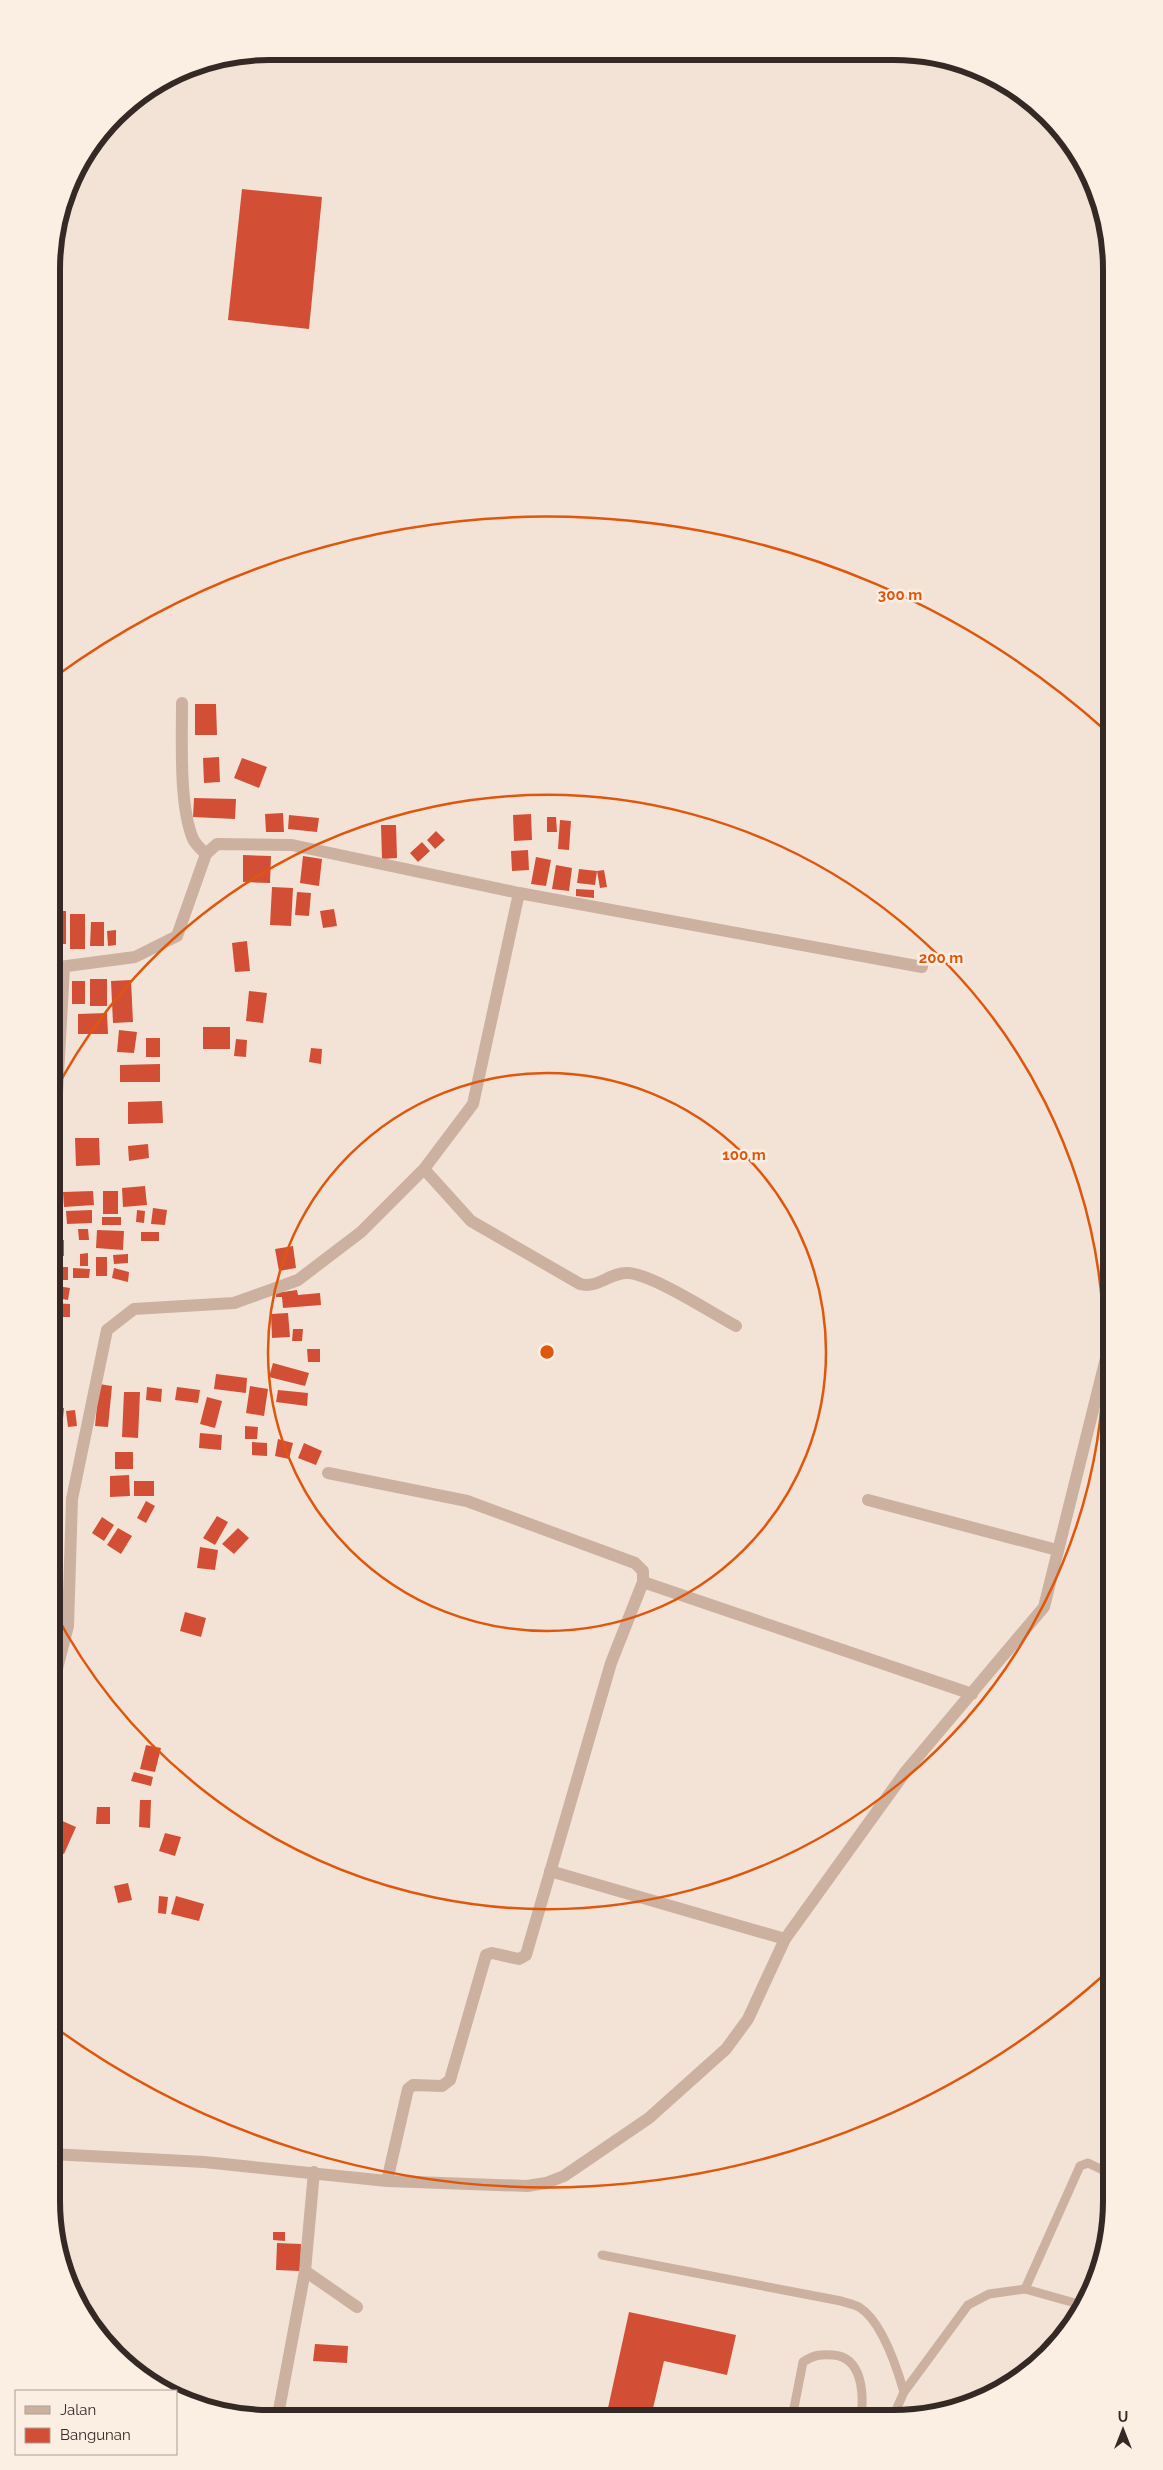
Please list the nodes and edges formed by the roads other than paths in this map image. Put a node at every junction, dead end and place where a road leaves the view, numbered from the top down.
1 (182, 703) dead end
2 (206, 854) junction
3 (520, 893) junction
4 (922, 966) dead end
5 (60, 968) edge
6 (424, 1169) junction
7 (736, 1326) dead end
8 (1103, 1373) edge
9 (328, 1473) dead end
10 (868, 1500) dead end
11 (1057, 1550) junction
12 (643, 1582) junction
13 (60, 1657) edge
14 (972, 1694) junction
15 (550, 1871) junction
16 (785, 1939) junction
17 (60, 2154) edge
18 (1103, 2170) edge
19 (314, 2172) junction
20 (387, 2181) junction
21 (602, 2255) dead end
22 (305, 2271) junction
23 (1025, 2290) junction
24 (1076, 2303) edge
25 (357, 2307) dead end
26 (904, 2392) junction
27 (279, 2410) edge
28 (794, 2410) edge
29 (862, 2410) edge
30 (896, 2410) edge

1 - 2 street
2 - 3 street
2 - 5 street
3 - 4 street
3 - 6 street
6 - 7 street
6 - 13 street
8 - 11 street
9 - 12 street
10 - 11 street
11 - 14 street
12 - 14 street
12 - 15 street
14 - 16 street
15 - 16 street
15 - 20 street
16 - 20 street
17 - 19 street
18 - 23 lane
19 - 20 street
19 - 22 street
21 - 26 lane
22 - 25 street
22 - 27 street
23 - 24 lane
23 - 26 lane
26 - 30 lane
28 - 29 lane

